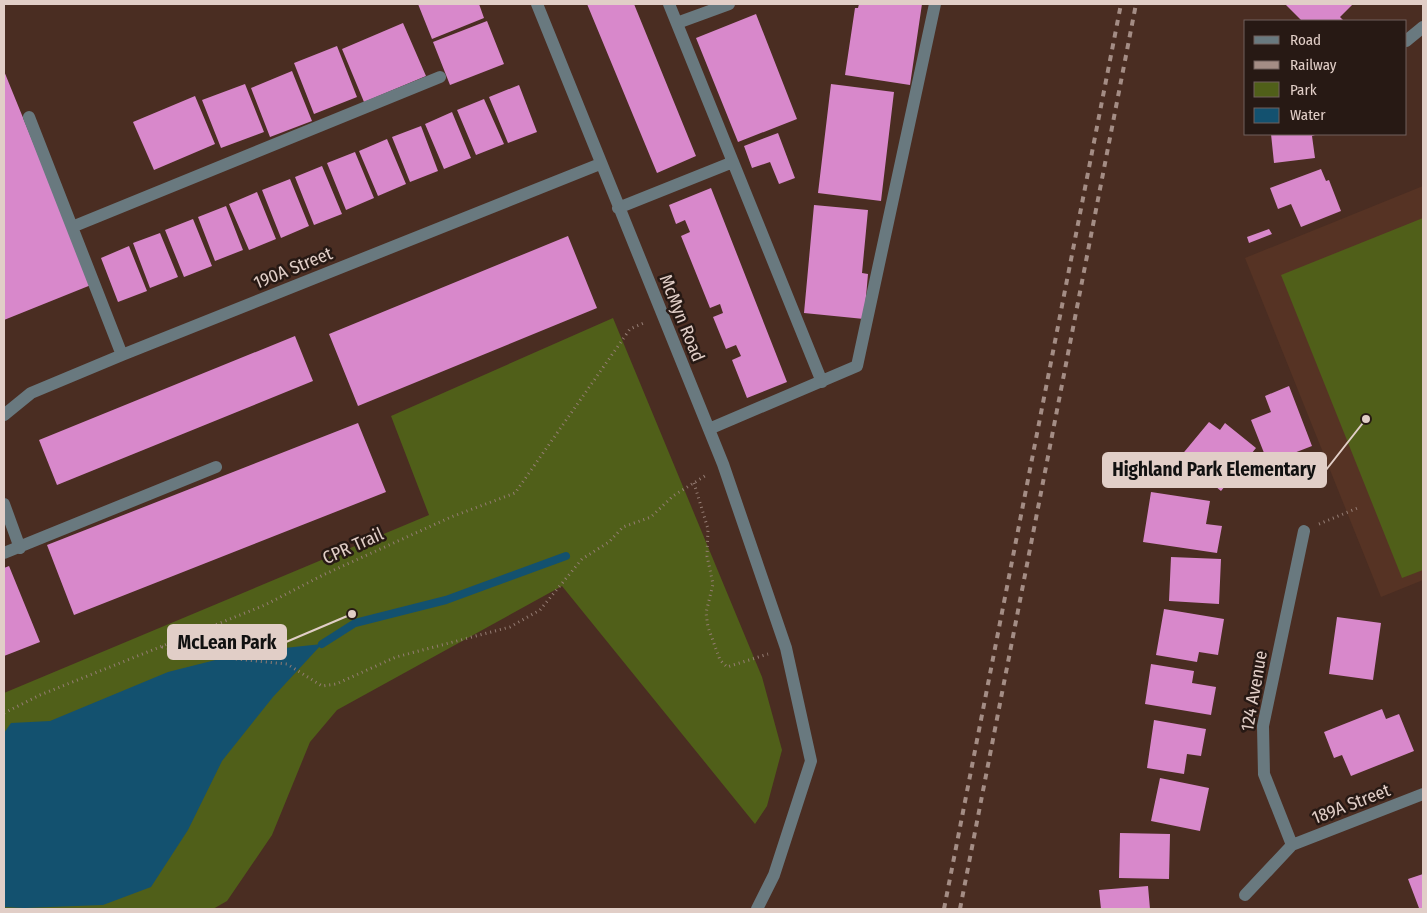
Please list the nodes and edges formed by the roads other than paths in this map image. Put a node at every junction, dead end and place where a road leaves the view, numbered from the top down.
1 (538, 4) edge
2 (669, 4) edge
3 (729, 4) edge
4 (935, 4) edge
5 (677, 23) junction
6 (1423, 27) edge
7 (1407, 40) edge
8 (440, 77) dead end
9 (29, 117) dead end
10 (733, 162) junction
11 (600, 164) junction
12 (618, 208) junction
13 (72, 227) junction
14 (122, 355) junction
15 (822, 382) junction
16 (4, 415) edge
17 (709, 430) junction
18 (216, 467) dead end
19 (4, 504) edge
20 (1304, 530) road end
21 (20, 548) junction
22 (4, 554) edge
23 (1423, 794) edge
24 (1292, 846) junction
25 (1244, 895) dead end
26 (757, 909) edge

1 - 11 street, McMyn Road
2 - 5 street
3 - 5 street
4 - 15 street
5 - 10 street
6 - 7 street
8 - 13 street
9 - 13 street
10 - 12 street
10 - 15 street
11 - 12 street, McMyn Road
11 - 14 street, 190A Street
12 - 17 street, McMyn Road
13 - 14 street
14 - 16 street, 190A Street
15 - 17 street
17 - 26 street, McMyn Road
18 - 21 street
19 - 21 street
20 - 24 street, 124 Avenue
21 - 22 street
23 - 24 street, 189A Street
24 - 25 street

